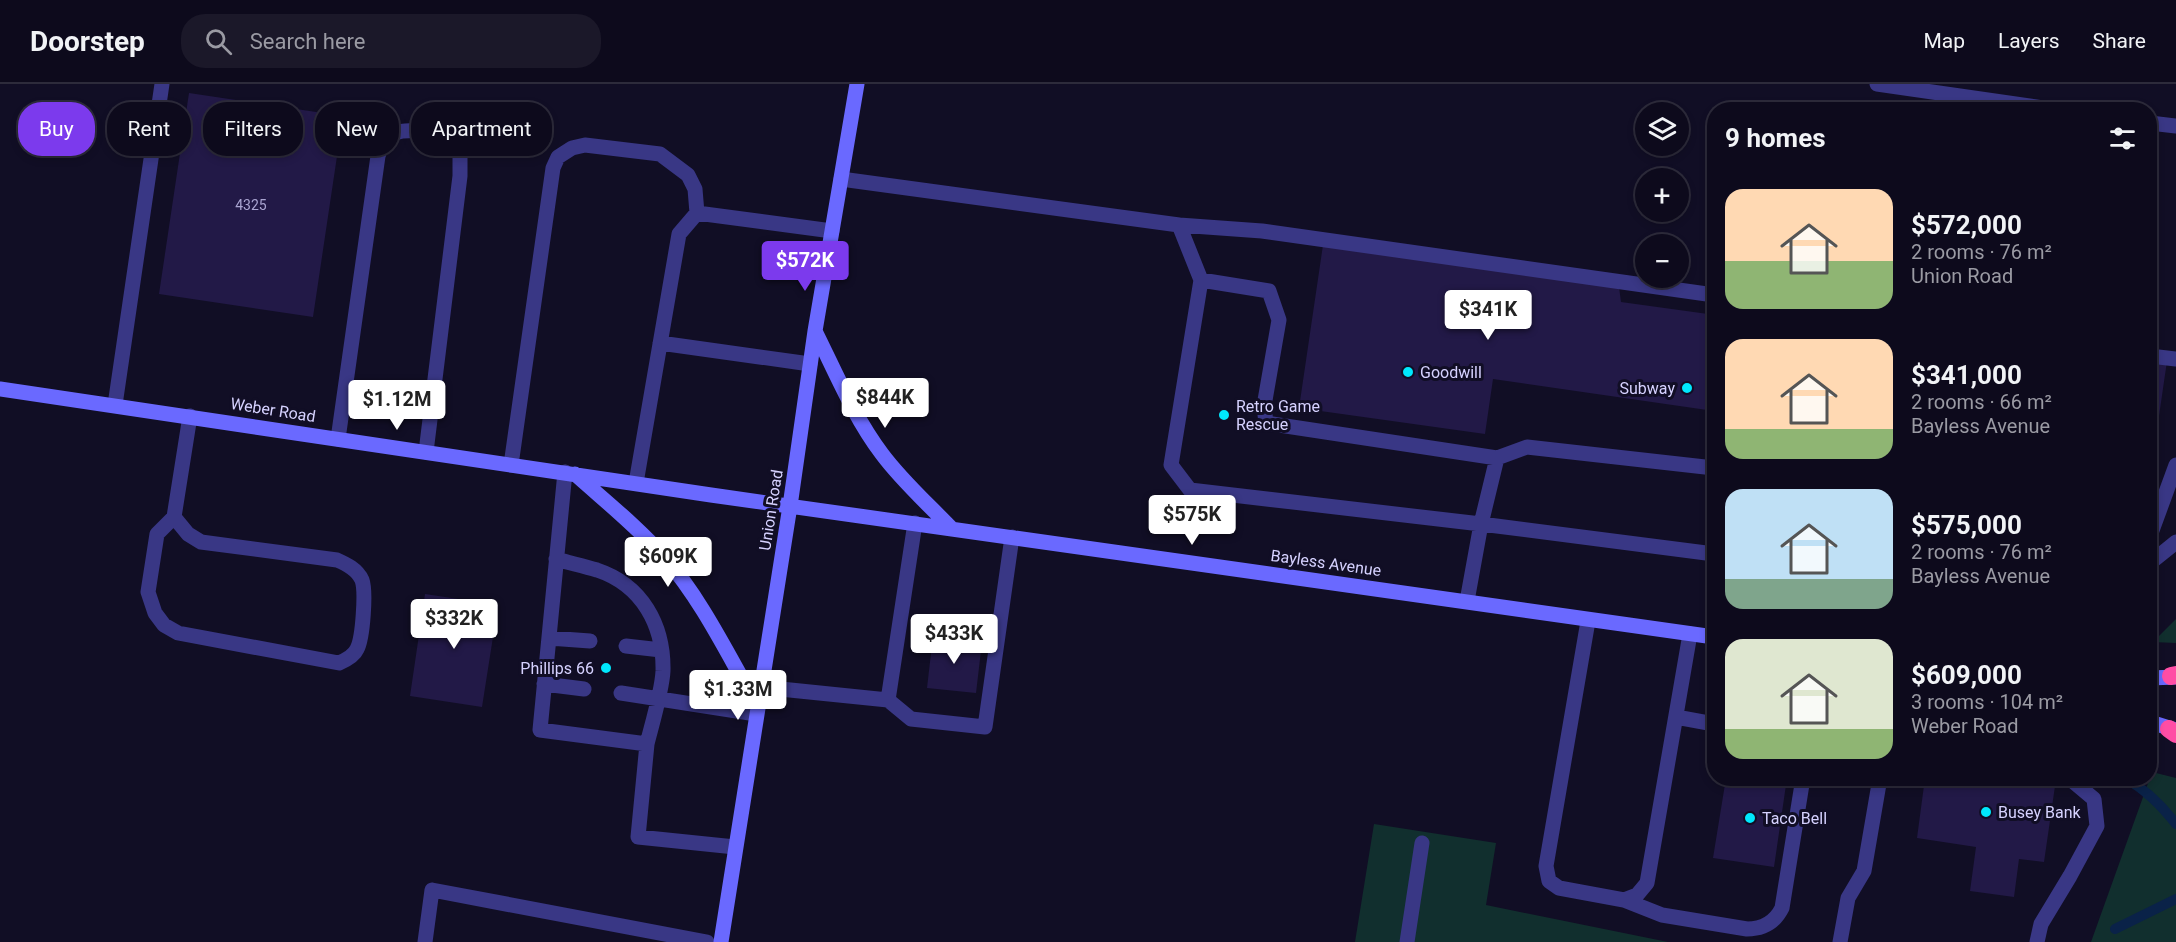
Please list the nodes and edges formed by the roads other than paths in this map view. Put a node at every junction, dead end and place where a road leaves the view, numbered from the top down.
1 (162, 84) edge
2 (857, 84) edge
3 (1877, 84) edge
4 (2002, 102) edge
5 (2157, 124) edge
6 (2176, 126) edge
7 (841, 179) junction
8 (697, 213) junction
9 (1179, 225) junction
10 (832, 231) junction
11 (1201, 280) junction
12 (1707, 294) edge
13 (815, 331) junction
14 (660, 343) junction
15 (2157, 357) edge
16 (2176, 359) edge
17 (810, 364) junction
18 (0, 389) edge
19 (115, 405) junction
20 (190, 416) junction
21 (338, 439) junction
22 (426, 452) junction
23 (1497, 458) junction
24 (511, 465) junction
25 (2176, 465) edge
26 (1707, 467) edge
27 (570, 473) junction
28 (636, 483) junction
29 (790, 506) junction
30 (174, 517) junction
31 (2157, 517) edge
32 (915, 523) junction
33 (1481, 524) junction
34 (952, 528) junction
35 (1012, 537) junction
36 (2176, 542) edge
37 (1707, 553) edge
38 (2157, 557) edge
39 (556, 559) junction
40 (1467, 601) junction
41 (1588, 621) junction
42 (1690, 634) junction
43 (1707, 637) edge
44 (549, 638) junction
45 (590, 641) dead end
46 (626, 646) dead end
47 (661, 650) junction
48 (2174, 676) edge
49 (2157, 677) edge
50 (544, 684) junction
51 (761, 687) junction
52 (584, 689) dead end
53 (621, 693) dead end
54 (657, 698) junction
55 (888, 700) junction
56 (757, 709) junction
57 (1676, 717) junction
58 (1707, 723) edge
59 (2157, 725) edge
60 (2174, 731) edge
61 (647, 744) junction
62 (1802, 786) edge
63 (1879, 786) edge
64 (2079, 786) edge
65 (1422, 843) dead end
66 (735, 847) junction
67 (1624, 900) junction
68 (425, 942) edge
69 (707, 942) edge
70 (721, 942) edge
71 (1407, 942) edge
72 (1840, 942) edge
73 (2037, 942) edge

1 - 19 street
2 - 7 main road, Union Road
3 - 4 street
5 - 6 street
7 - 9 street
7 - 10 main road, Union Road
8 - 10 street
8 - 14 street
8 - 24 street
9 - 11 street
9 - 12 street
10 - 13 main road, Union Road
11 - 23 street
11 - 33 street
13 - 17 main road, Union Road
13 - 34 main road
14 - 17 street
14 - 28 street
15 - 16 street
17 - 29 main road, Union Road
18 - 19 main road, Weber Road
19 - 20 main road, Weber Road
20 - 21 main road, Weber Road
20 - 30 street
21 - 22 main road, Weber Road
21 - 22 street
22 - 24 main road, Weber Road
23 - 26 street
23 - 33 street
24 - 27 main road, Weber Road
25 - 31 street
27 - 28 main road, Weber Road
27 - 39 street
27 - 56 main road
28 - 29 main road, Weber Road
29 - 32 main road, Bayless Avenue
29 - 51 main road, Union Road
30 - 30 street
32 - 34 main road, Bayless Avenue
32 - 55 street
33 - 37 street
33 - 40 street
34 - 35 main road, Bayless Avenue
35 - 40 main road, Bayless Avenue
35 - 55 street
36 - 38 street
39 - 44 street
39 - 47 street
40 - 41 main road, Bayless Avenue
41 - 42 main road, Bayless Avenue
41 - 67 street
42 - 43 main road, Bayless Avenue
42 - 57 street
44 - 45 street
44 - 50 street
46 - 47 street
47 - 54 street
48 - 49 main road
50 - 52 street
50 - 61 street
51 - 55 street
51 - 56 main road, Union Road
53 - 54 street
54 - 56 street
54 - 61 street
56 - 66 main road, Union Road
57 - 58 street
57 - 67 street
59 - 60 main road
61 - 66 street
62 - 67 street
63 - 72 street
64 - 73 street
65 - 71 street
66 - 70 main road, Union Road
68 - 69 street

